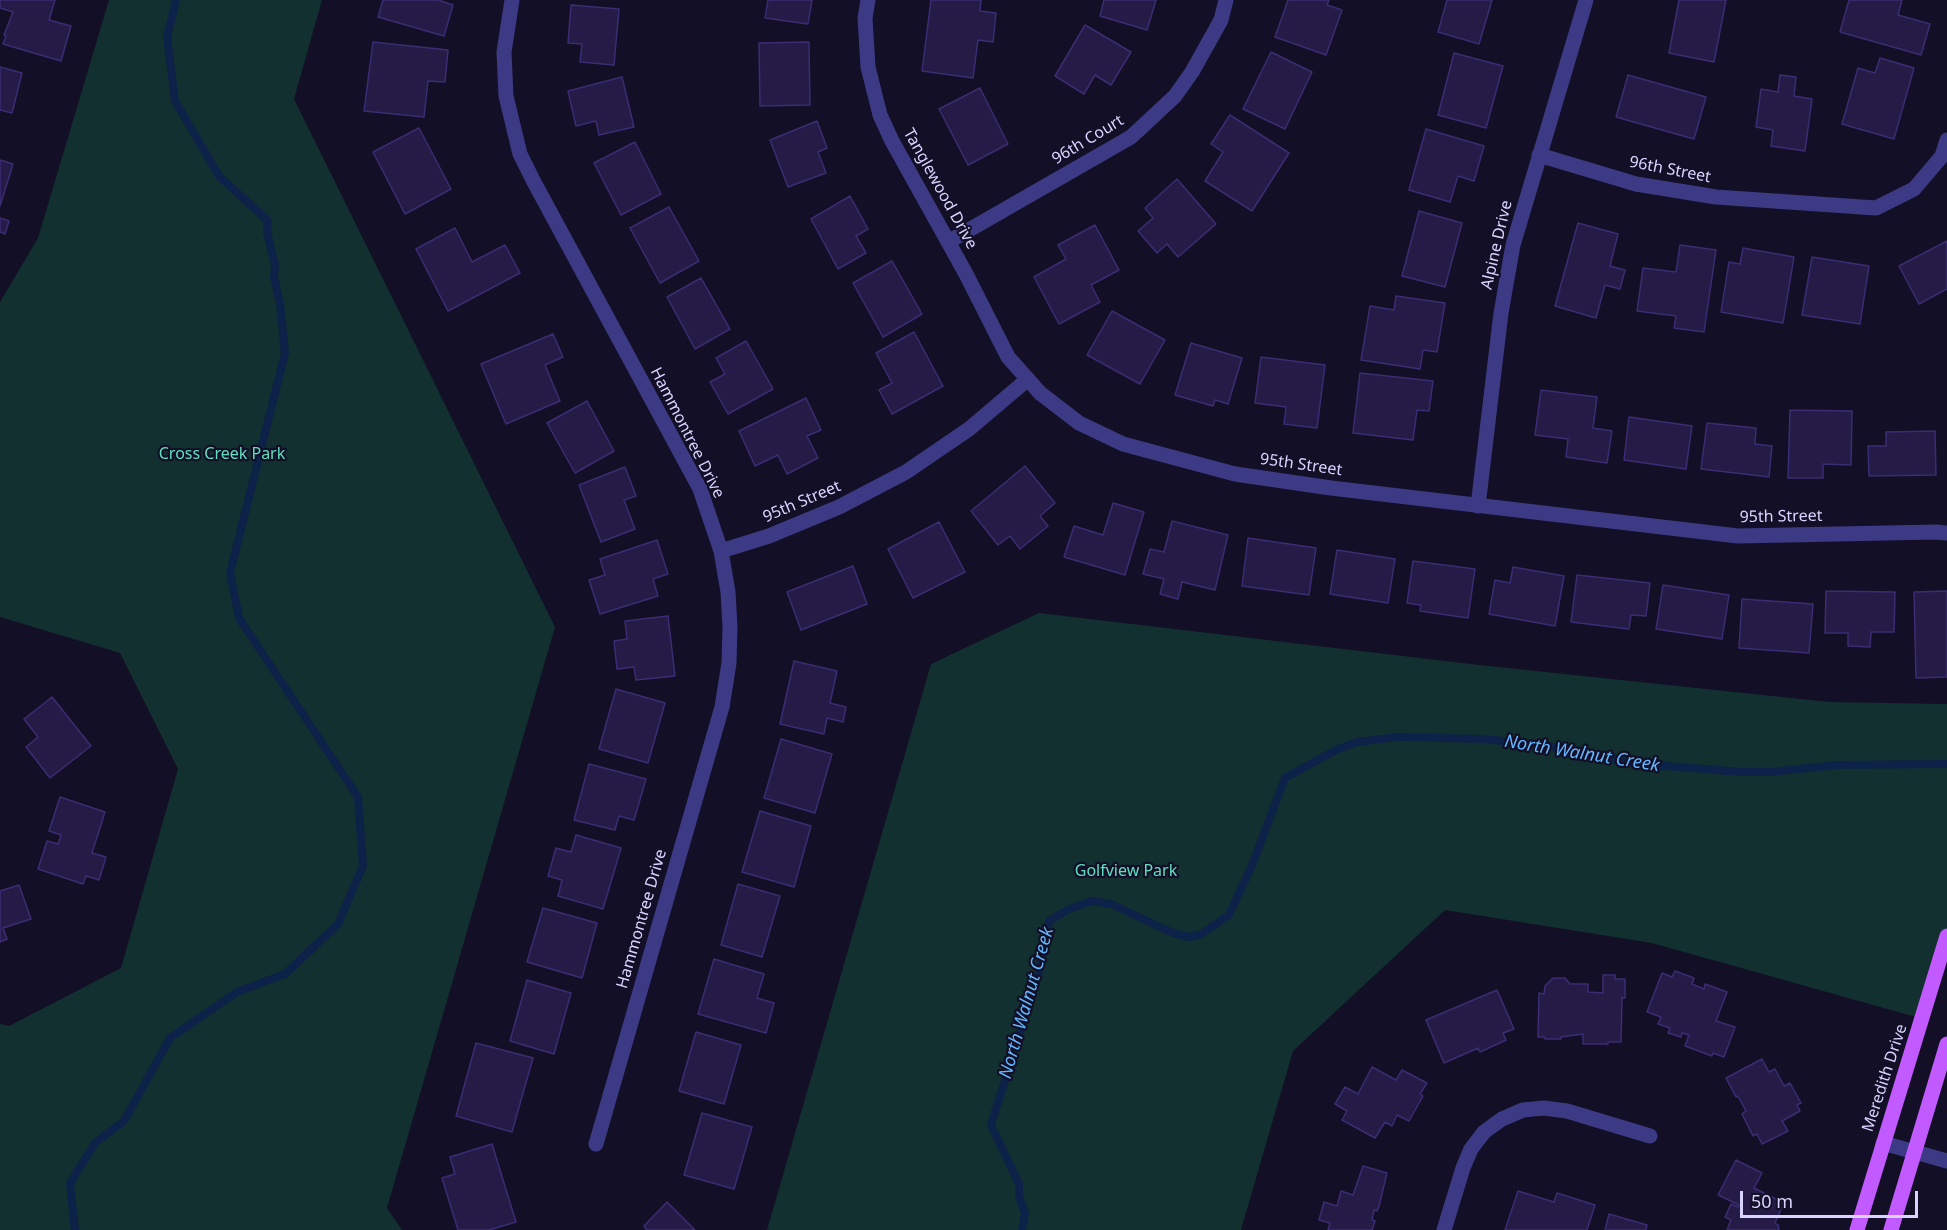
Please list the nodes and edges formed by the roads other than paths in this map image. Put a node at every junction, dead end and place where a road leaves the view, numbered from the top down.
1 (512, 0) edge
2 (868, 0) edge
3 (1226, 0) edge
4 (1586, 0) edge
5 (1947, 140) edge
6 (1539, 156) junction
7 (948, 242) junction
8 (1028, 379) junction
9 (1478, 506) junction
10 (1947, 533) edge
11 (721, 551) junction
12 (1947, 936) edge
13 (1947, 1044) edge
14 (1650, 1136) dead end
15 (1883, 1143) junction
16 (596, 1144) dead end
17 (1914, 1152) junction
18 (1947, 1161) edge
19 (1444, 1230) edge
20 (1857, 1230) edge
21 (1891, 1230) edge

1 - 11 street, Hammontree Drive
2 - 7 street, Tanglewood Drive
3 - 7 street, 96th Court
4 - 6 street, Alpine Drive
5 - 6 street, 96th Street
6 - 9 street, Alpine Drive
7 - 8 street, Tanglewood Drive
8 - 9 street, 95th Street
8 - 11 street, 95th Street
9 - 10 street, 95th Street
11 - 16 street, Hammontree Drive
12 - 15 main road, Meredith Drive
13 - 17 main road
14 - 19 street
15 - 17 street
15 - 20 main road, Meredith Drive
17 - 18 street
17 - 21 main road

